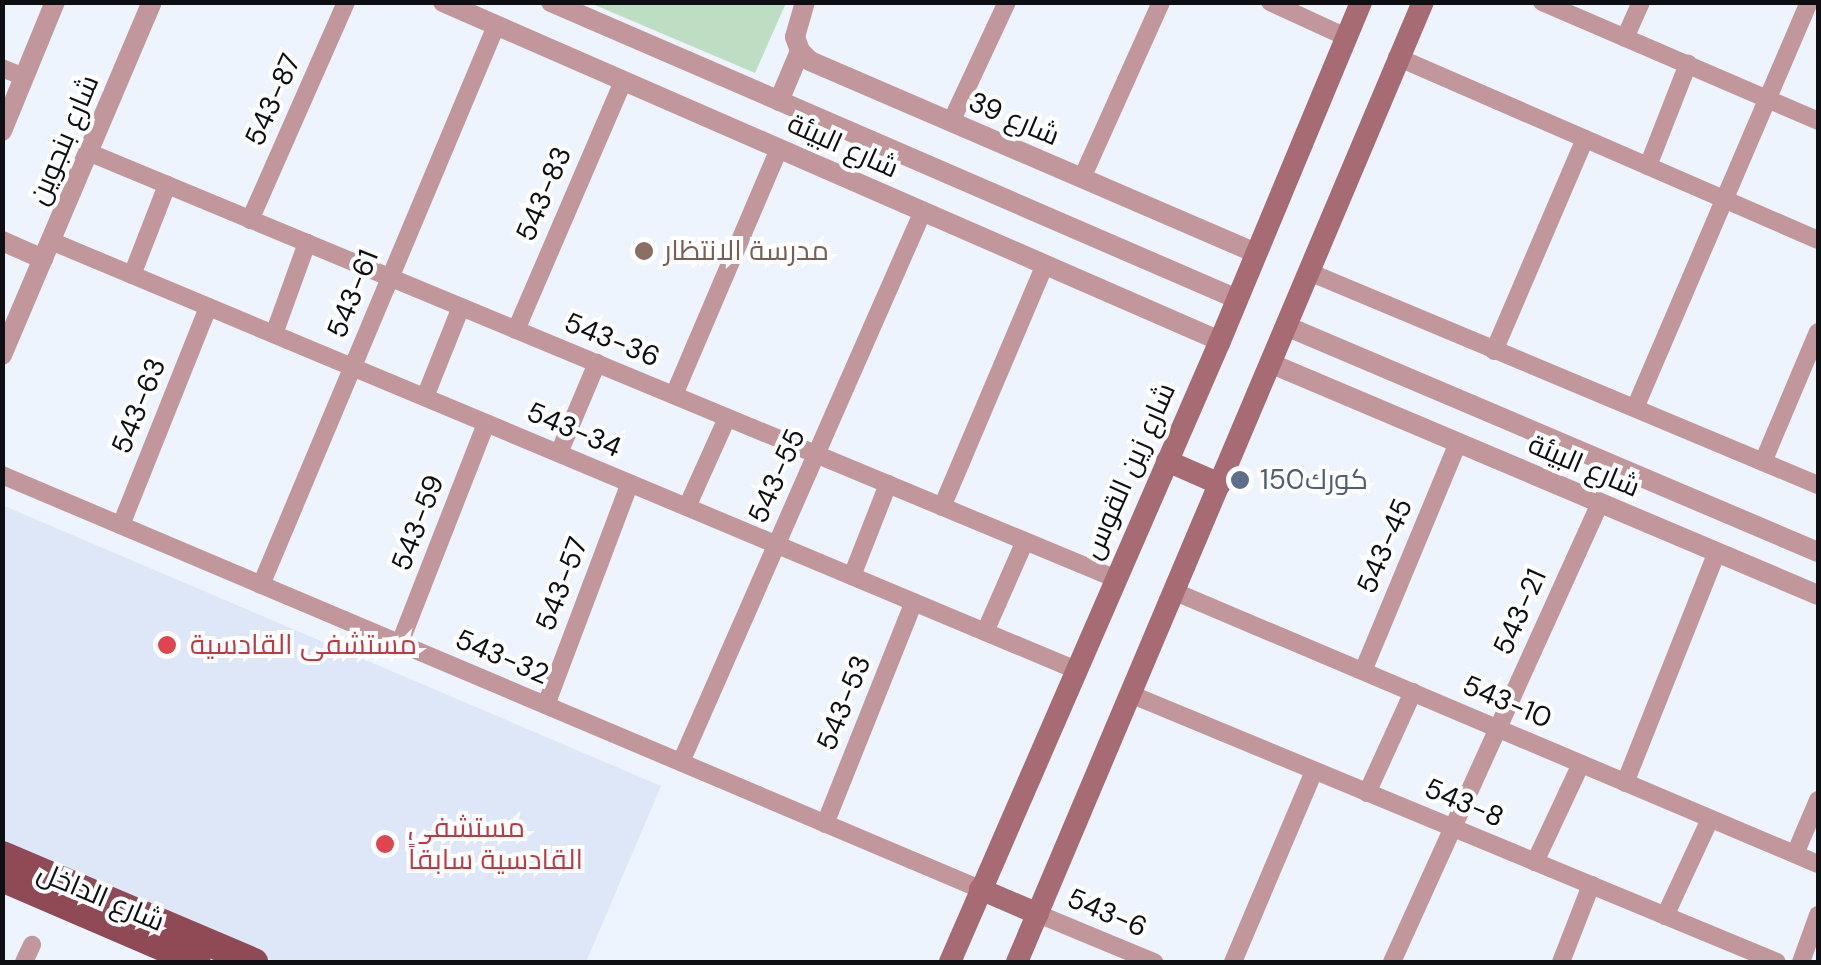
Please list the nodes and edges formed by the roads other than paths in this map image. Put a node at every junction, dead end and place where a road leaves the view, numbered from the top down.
1 (54, 2) edge
2 (152, 2) edge
3 (346, 2) edge
4 (443, 2) edge
5 (552, 2) edge
6 (805, 2) edge
7 (1007, 2) edge
8 (1161, 2) edge
9 (1270, 2) edge
10 (1361, 2) edge
11 (1423, 2) edge
12 (1542, 2) edge
13 (1641, 2) edge
14 (1808, 2) edge
15 (496, 26) junction
16 (1346, 37) junction
17 (1626, 38) junction
18 (800, 51) junction
19 (1397, 58) junction
20 (1688, 64) junction
21 (2, 68) edge
22 (24, 77) junction
23 (623, 81) junction
24 (1767, 98) junction
25 (779, 101) junction
26 (1818, 121) edge
27 (951, 122) junction
28 (2, 131) edge
29 (1585, 139) junction
30 (779, 149) junction
31 (88, 152) junction
32 (1648, 166) junction
33 (1082, 178) junction
34 (167, 185) junction
35 (1724, 199) junction
36 (923, 211) junction
37 (250, 220) junction
38 (1818, 240) edge
39 (2, 241) edge
40 (307, 243) junction
41 (47, 250) junction
42 (1256, 253) junction
43 (1045, 264) junction
44 (1309, 272) junction
45 (132, 274) junction
46 (389, 277) junction
47 (1237, 298) junction
48 (208, 306) junction
49 (462, 307) junction
50 (1286, 326) junction
51 (516, 330) junction
52 (1818, 332) edge
53 (274, 334) junction
54 (1220, 340) junction
55 (1494, 351) junction
56 (2, 355) edge
57 (597, 364) junction
58 (1272, 364) junction
59 (352, 367) junction
60 (674, 395) junction
61 (426, 397) junction
62 (1634, 408) junction
63 (727, 418) junction
64 (486, 423) junction
65 (1458, 442) junction
66 (559, 453) junction
67 (816, 454) junction
68 (1166, 461) junction
69 (1763, 462) junction
70 (2, 475) edge
71 (630, 483) junction
72 (888, 484) junction
73 (1220, 484) junction
74 (1818, 484) edge
75 (1600, 502) junction
76 (687, 507) junction
77 (942, 507) junction
78 (121, 525) junction
79 (1025, 541) junction
80 (777, 544) junction
81 (1716, 552) junction
82 (1818, 552) edge
83 (852, 576) junction
84 (1114, 578) junction
85 (262, 584) junction
86 (1174, 591) junction
87 (1818, 595) edge
88 (914, 602) junction
89 (985, 632) junction
90 (400, 643) junction
91 (1076, 670) junction
92 (1363, 671) junction
93 (1412, 692) junction
94 (1130, 694) junction
95 (546, 705) junction
96 (1498, 728) junction
97 (681, 762) junction
98 (1581, 764) junction
99 (1314, 771) junction
100 (1626, 783) junction
101 (1367, 792) junction
102 (1818, 800) edge
103 (1710, 818) junction
104 (825, 824) junction
105 (1453, 828) junction
106 (1795, 854) junction
107 (2, 855) edge
108 (1535, 862) junction
109 (1818, 864) edge
110 (2, 878) edge
111 (1591, 885) junction
112 (980, 889) junction
113 (1038, 914) junction
114 (1666, 916) junction
115 (1818, 916) edge
116 (1736, 955) edge
117 (196, 962) edge
118 (254, 962) edge
119 (950, 962) edge
120 (1017, 962) edge
121 (1154, 962) edge
122 (1233, 962) edge
123 (1392, 962) edge
124 (1561, 962) edge
125 (1777, 962) edge
126 (1801, 962) edge

1 - 22 street
2 - 31 street, شارع بنجوين
3 - 37 street, 543-87
4 - 15 street, شارع البيئة
5 - 25 street, شارع البيئة
6 - 18 street
7 - 27 street
8 - 33 street
9 - 16 street
10 - 16 main road, شارع زين القوس
11 - 19 main road
12 - 17 street
13 - 17 street
14 - 24 street
15 - 23 street, شارع البيئة
15 - 46 street, 543-61
16 - 42 main road, شارع زين القوس
17 - 20 street
18 - 25 street
18 - 27 street, شارع 39
19 - 29 street
19 - 44 main road
20 - 24 street
20 - 32 street
21 - 22 street
22 - 28 street
23 - 30 street, شارع البيئة
23 - 51 street, 543-83
24 - 26 street
24 - 35 street
25 - 47 street, شارع البيئة
27 - 33 street, شارع 39
29 - 32 street
29 - 55 street
30 - 36 street, شارع البيئة
30 - 60 street
31 - 34 street, 543-36
31 - 41 street, شارع بنجوين
32 - 35 street
33 - 42 street, شارع 39
34 - 37 street, 543-36
34 - 45 street
35 - 38 street
35 - 62 street
36 - 43 street, شارع البيئة
36 - 67 street, 543-55
37 - 40 street, 543-36
39 - 41 street
40 - 46 street, 543-36
40 - 53 street
41 - 45 street, 543-34
41 - 56 street, شارع بنجوين
42 - 47 main road, شارع زين القوس
43 - 54 street, شارع البيئة
43 - 77 street
44 - 50 main road
44 - 55 street
45 - 48 street, 543-34
46 - 49 street, 543-36
46 - 59 street, 543-61
47 - 54 main road, شارع زين القوس
48 - 53 street, 543-34
48 - 78 street, 543-63
49 - 51 street, 543-36
49 - 61 street
50 - 58 main road
50 - 82 street, شارع البيئة
51 - 57 street, 543-36
52 - 69 street
53 - 59 street, 543-34
54 - 68 main road, شارع زين القوس
55 - 62 street
57 - 60 street, 543-36
57 - 66 street
58 - 65 street, شارع البيئة
58 - 73 main road
59 - 61 street, 543-34
59 - 85 street, 543-61
60 - 63 street, 543-36
61 - 64 street, 543-34
62 - 69 street
63 - 67 street, 543-36
63 - 76 street
64 - 66 street, 543-34
64 - 90 street, 543-59
65 - 75 street, شارع البيئة
65 - 92 street, 543-45
66 - 71 street, 543-34
67 - 72 street, 543-36
67 - 80 street, 543-55
68 - 73 main road
68 - 84 main road, شارع زين القوس
69 - 74 street
70 - 78 street, 543-32
71 - 76 street, 543-34
71 - 95 street, 543-57
72 - 77 street, 543-36
72 - 83 street
73 - 86 main road
75 - 81 street, شارع البيئة
75 - 96 street, 543-21
76 - 80 street, 543-34
77 - 79 street, 543-36
78 - 85 street, 543-32
79 - 84 street, 543-36
79 - 89 street
80 - 83 street, 543-34
80 - 97 street, 543-55
81 - 87 street, شارع البيئة
81 - 100 street
83 - 88 street, 543-34
84 - 91 main road, شارع زين القوس
85 - 90 street, 543-32
86 - 92 street, 543-10
86 - 94 main road
88 - 89 street, 543-34
88 - 104 street, 543-53
89 - 91 street, 543-34
90 - 95 street, 543-32
91 - 112 main road, شارع زين القوس
92 - 93 street, 543-10
93 - 96 street, 543-10
93 - 101 street
94 - 99 street, 543-8
94 - 113 main road
95 - 97 street, 543-32
96 - 98 street, 543-10
96 - 105 street, 543-21
97 - 104 street, 543-32
98 - 100 street, 543-10
98 - 108 street
99 - 101 street, 543-8
99 - 122 street
100 - 103 street, 543-10
101 - 105 street, 543-8
102 - 106 street
103 - 106 street, 543-10
103 - 114 street
104 - 112 street, 543-32
105 - 108 street, 543-8
105 - 123 street, 543-21
106 - 109 street, 543-10
107 - 118 main road, شارع الداخل
108 - 111 street, 543-8
110 - 117 main road, شارع الداخل
111 - 114 street, 543-8
111 - 124 street
112 - 113 main road
112 - 119 main road, شارع زين القوس
113 - 120 main road
113 - 121 street, 543-6
114 - 116 street, 543-8
115 - 126 street
116 - 125 street, 543-8

